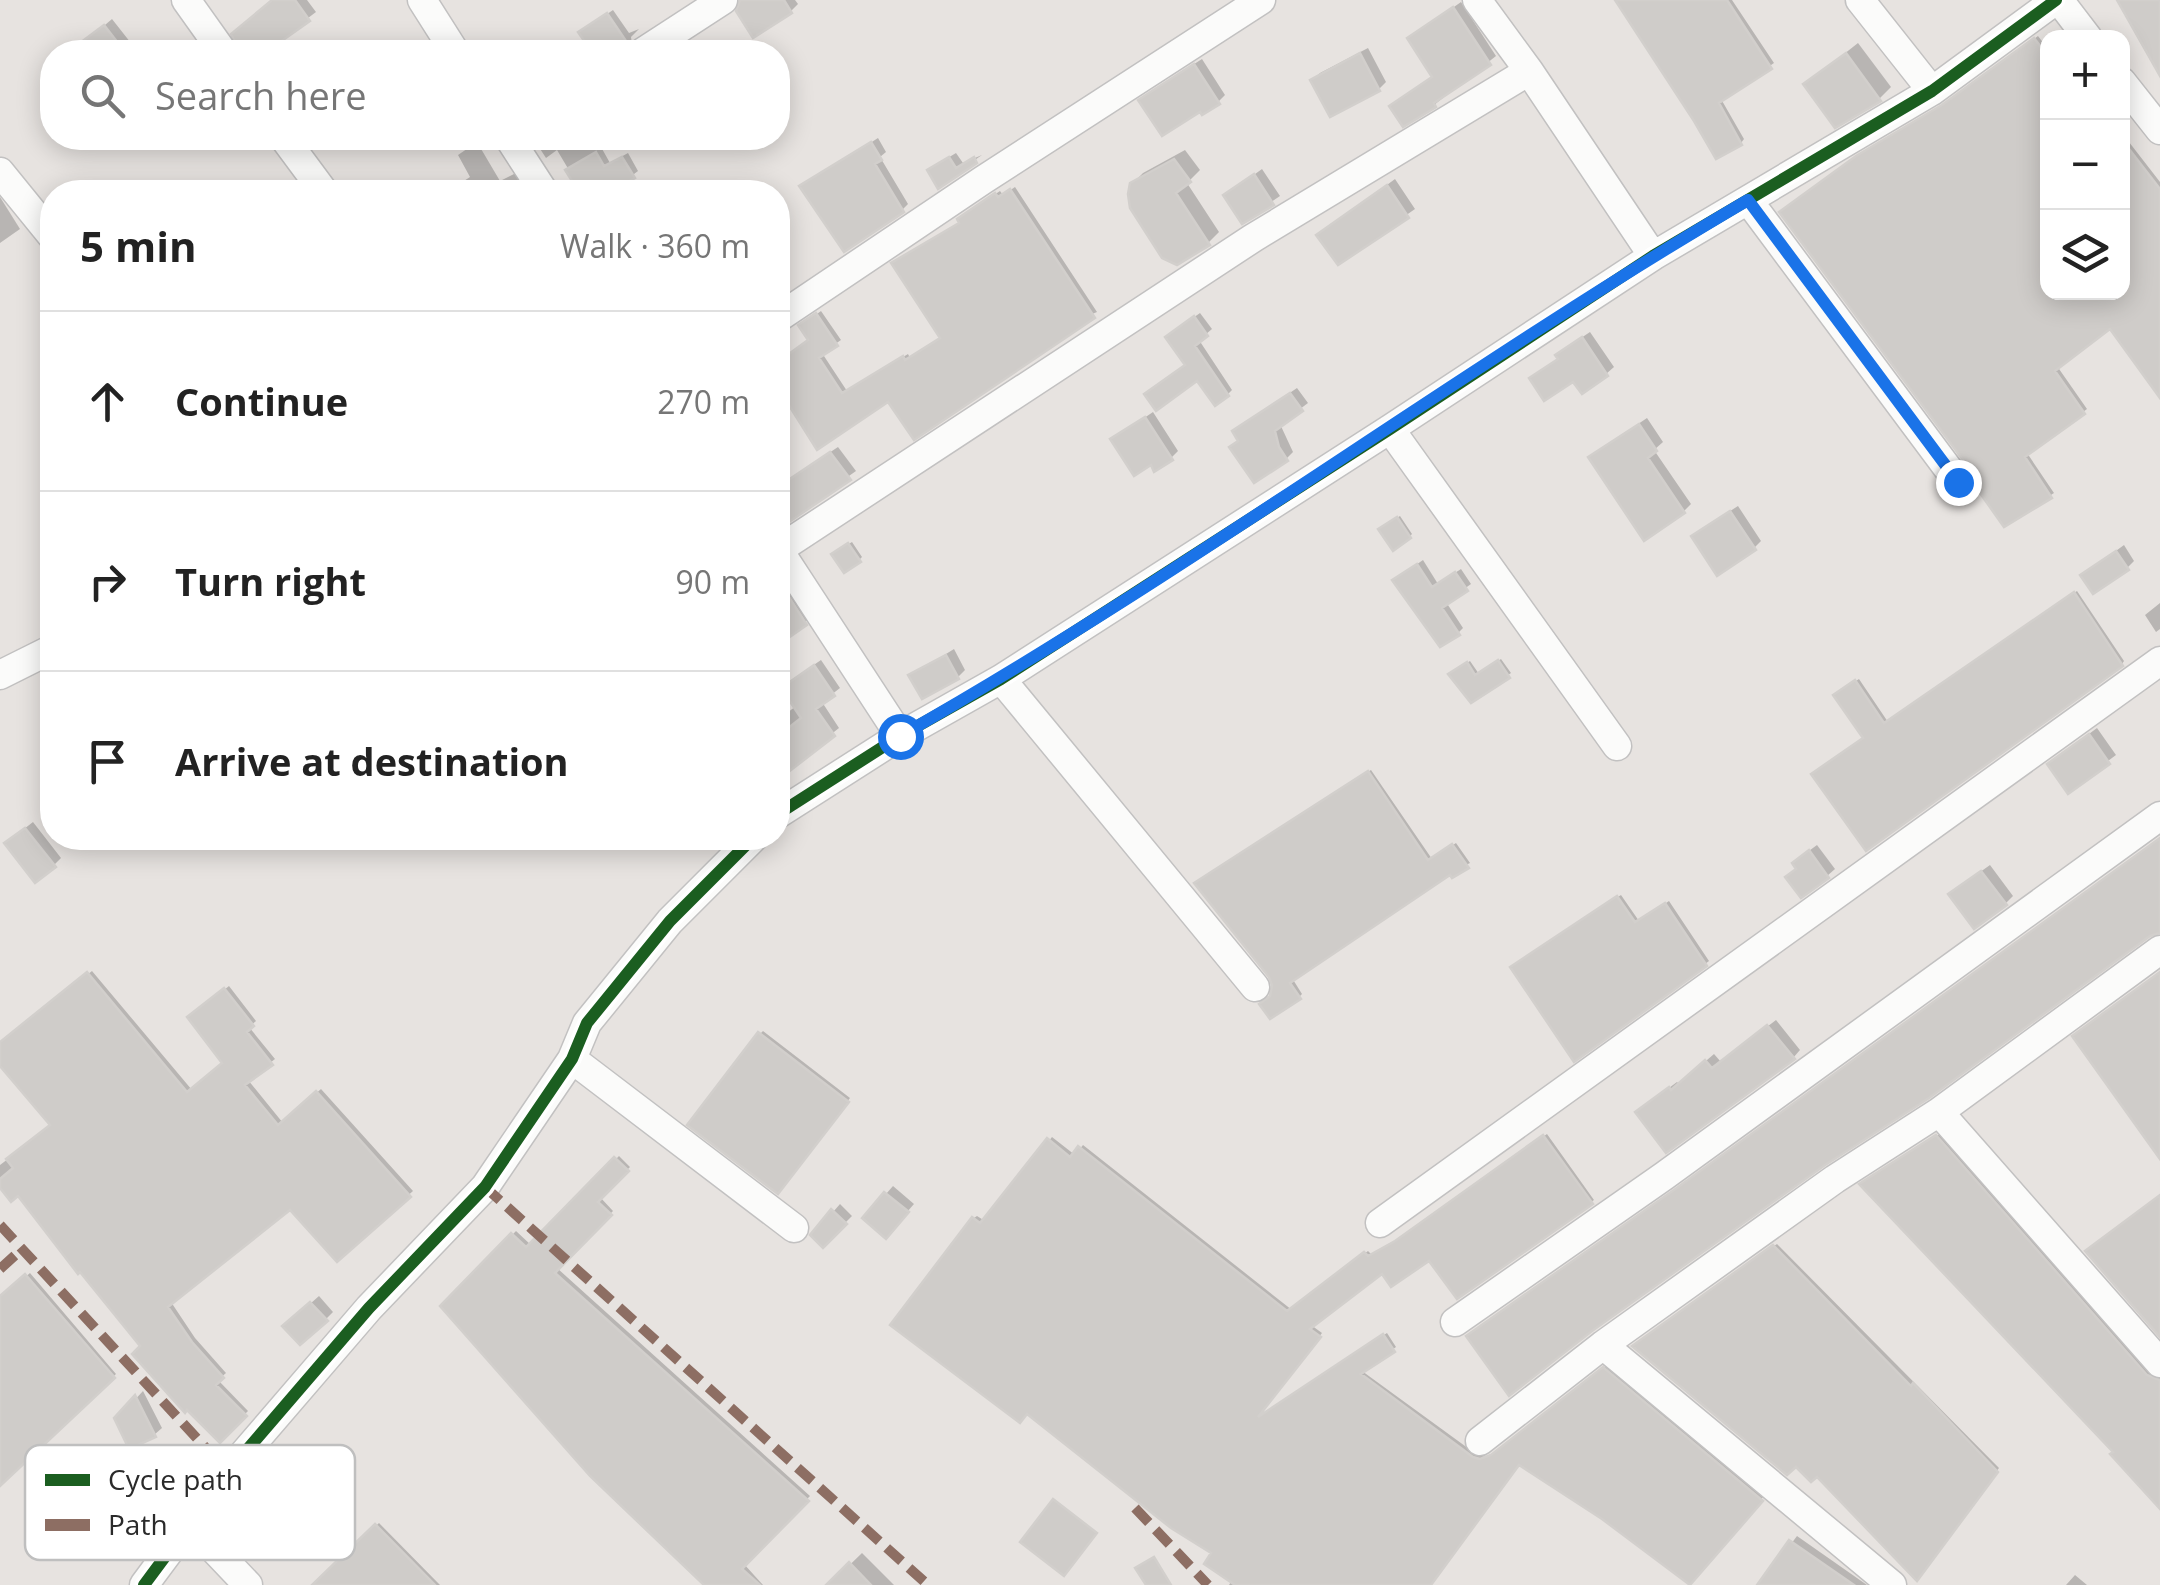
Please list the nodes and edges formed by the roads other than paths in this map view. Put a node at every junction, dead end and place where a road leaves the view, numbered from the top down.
1 (186, 0) edge
2 (422, 0) edge
3 (723, 0) edge
4 (1262, 0) edge
5 (1477, 0) edge
6 (1860, 0) edge
7 (2058, 0) edge
8 (2082, 30) edge
9 (215, 40) edge
10 (447, 40) edge
11 (661, 40) edge
12 (1528, 71) junction
13 (1932, 91) junction
14 (2130, 92) edge
15 (2160, 130) edge
16 (293, 150) edge
17 (517, 150) edge
18 (0, 172) edge
19 (315, 180) edge
20 (536, 180) edge
21 (1748, 200) junction
22 (40, 221) edge
23 (1653, 256) junction
24 (790, 310) edge
25 (1390, 430) junction
26 (1958, 482) dead end
27 (790, 542) edge
28 (790, 568) edge
29 (40, 655) edge
30 (2160, 661) edge
31 (0, 675) edge
32 (1001, 679) junction
33 (900, 736) junction
34 (1617, 746) dead end
35 (790, 806) edge
36 (2160, 816) edge
37 (741, 850) edge
38 (2160, 950) edge
39 (1255, 988) dead end
40 (572, 1059) junction
41 (1939, 1112) junction
42 (1380, 1223) dead end
43 (794, 1228) dead end
44 (1455, 1322) dead end
45 (1604, 1346) junction
46 (2160, 1364) edge
47 (1480, 1441) dead end
48 (251, 1445) edge
49 (163, 1560) edge
50 (224, 1560) edge
51 (144, 1585) edge
52 (248, 1585) edge
53 (1892, 1585) edge

1 - 9 street
2 - 10 street
3 - 11 street
4 - 24 street
5 - 12 street
6 - 13 street
7 - 8 street
7 - 13 street
12 - 23 street
12 - 27 street
13 - 21 street
14 - 15 street
16 - 19 street
17 - 20 street
18 - 22 street
21 - 23 street
21 - 26 street
23 - 25 street
25 - 32 street
25 - 34 street
28 - 33 street
29 - 31 street
30 - 42 street
32 - 33 street
32 - 39 street
33 - 35 street
36 - 44 street
37 - 40 street
38 - 41 street
40 - 43 street
40 - 48 street
41 - 45 street
41 - 46 street
45 - 47 street
45 - 53 street
49 - 51 street
50 - 52 street

